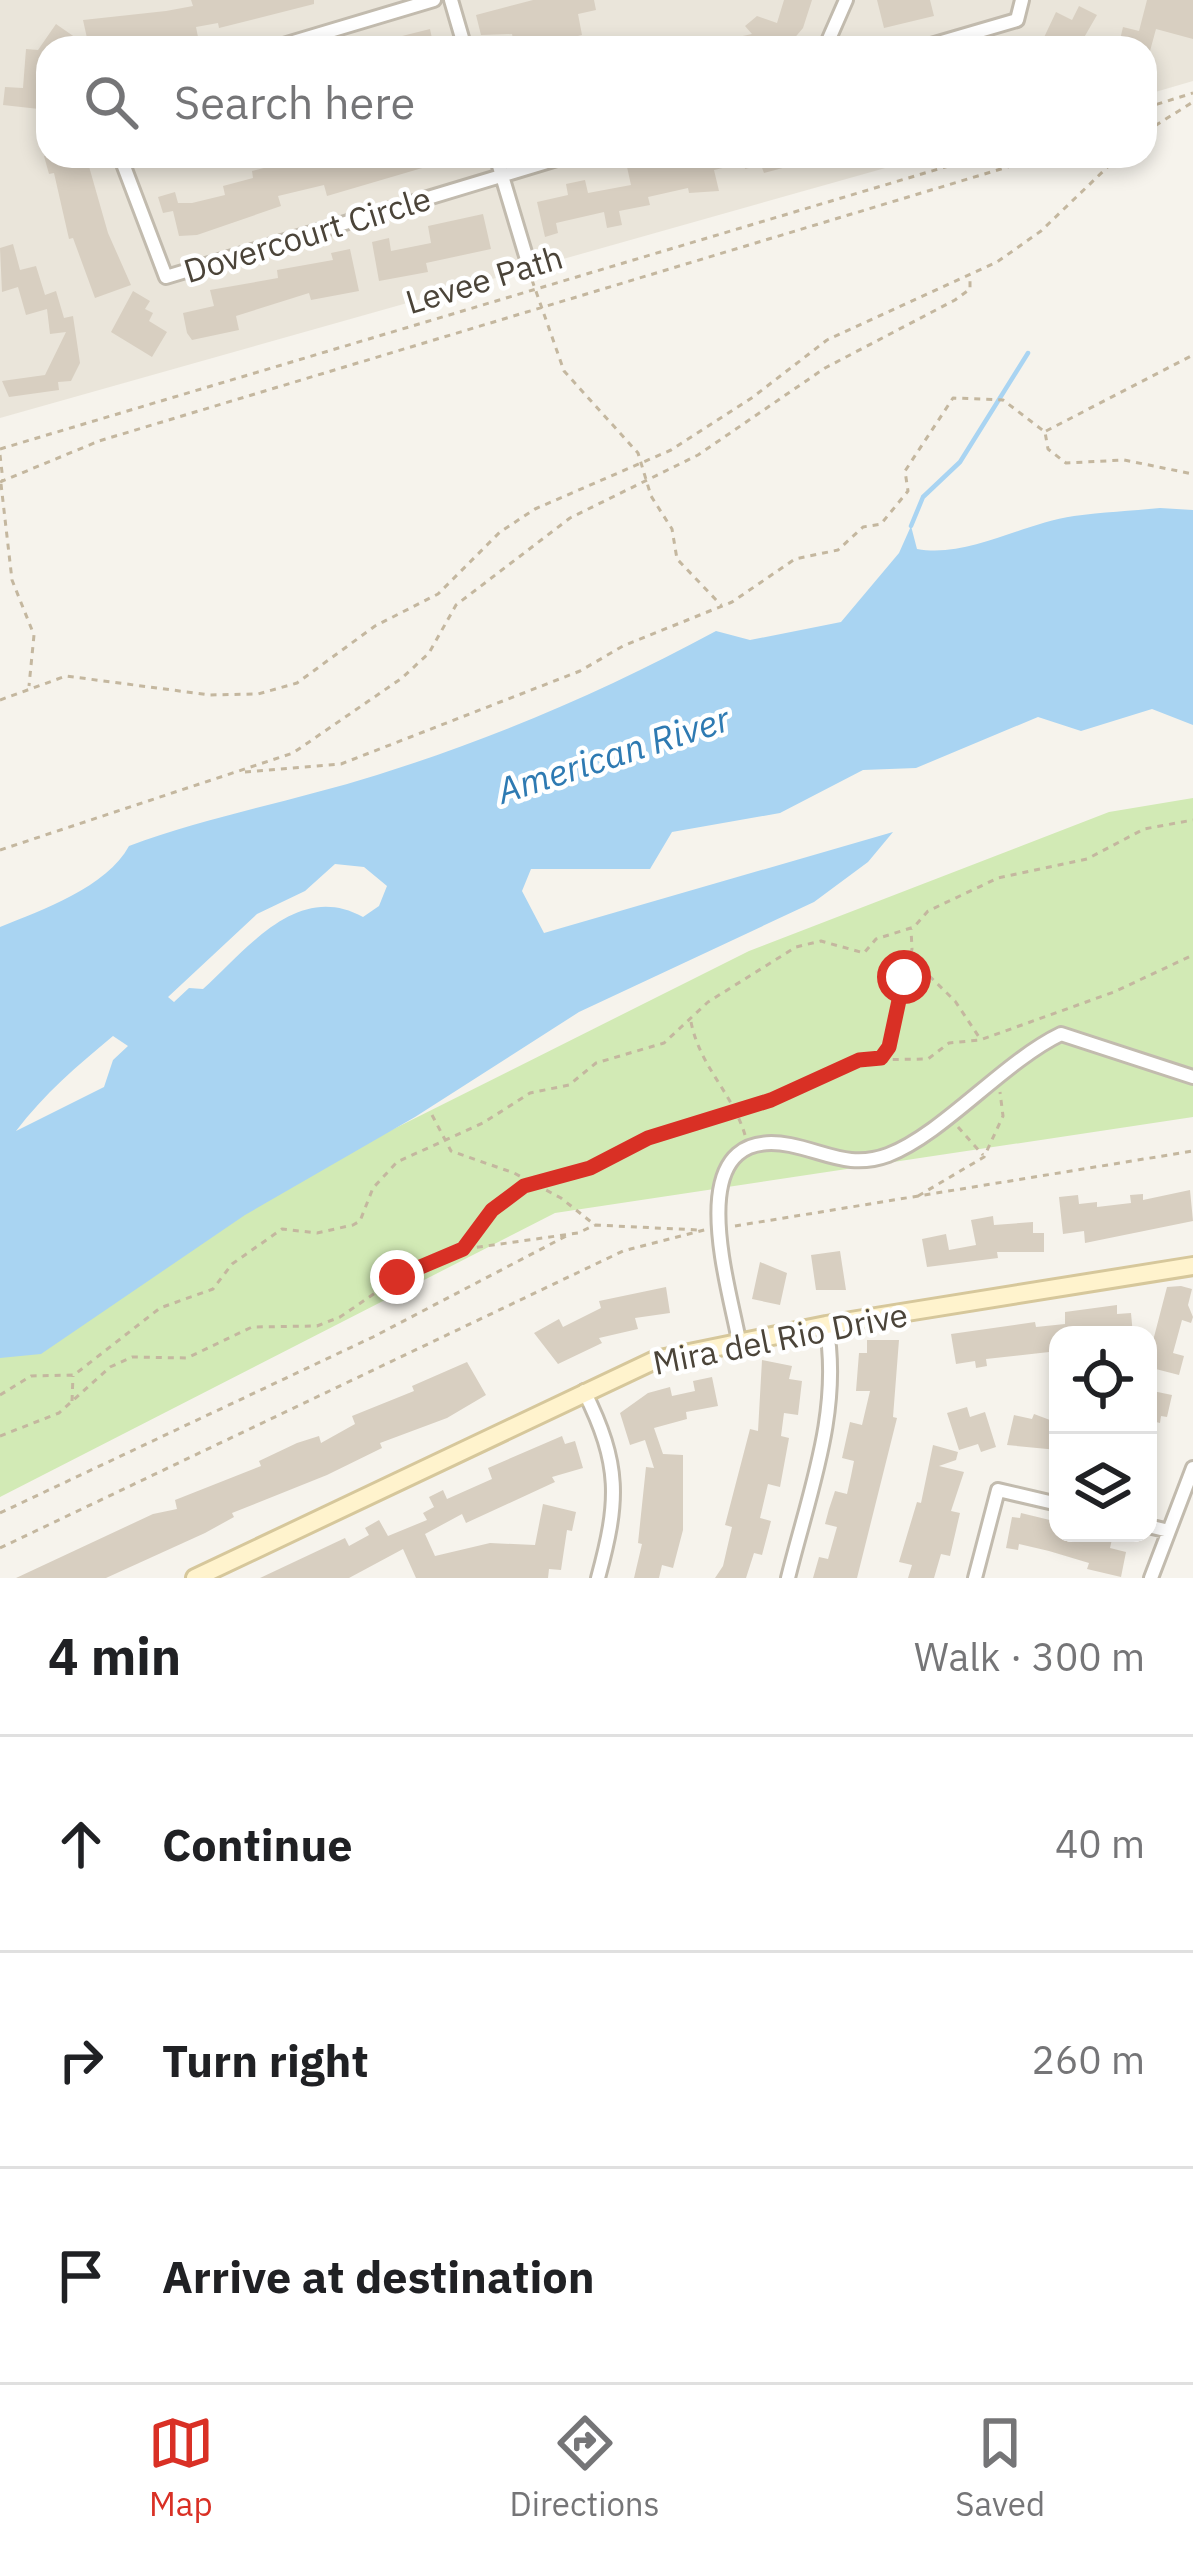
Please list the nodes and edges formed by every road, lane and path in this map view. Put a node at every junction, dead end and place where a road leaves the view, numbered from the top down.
1 (434, 0) edge
2 (451, 0) edge
3 (846, 0) edge
4 (1022, 0) edge
5 (313, 36) edge
6 (462, 36) edge
7 (834, 36) edge
8 (962, 36) edge
9 (1193, 93) edge
10 (1193, 102) edge
11 (1157, 104) edge
12 (1157, 123) edge
13 (125, 168) edge
14 (500, 168) edge
15 (528, 168) edge
16 (942, 168) edge
17 (1006, 168) edge
18 (1107, 168) edge
19 (502, 176) junction
20 (529, 266) joint
21 (970, 276) junction
22 (535, 289) junction
23 (542, 308) junction
24 (1193, 356) edge
25 (1045, 432) junction
26 (0, 452) edge
27 (641, 463) junction
28 (1193, 474) edge
29 (644, 480) junction
30 (1, 482) edge
31 (722, 605) junction
32 (29, 686) junction
33 (0, 700) edge
34 (244, 771) junction
35 (1193, 820) edge
36 (0, 850) edge
37 (911, 927) junction
38 (1193, 955) edge
39 (910, 957) junction
40 (690, 1021) junction
41 (980, 1040) junction
42 (881, 1058) junction
43 (1193, 1077) edge
44 (993, 1080) junction
45 (737, 1111) junction
46 (950, 1112) junction
47 (432, 1115) dead end
48 (443, 1141) junction
49 (749, 1150) junction
50 (1193, 1151) edge
51 (984, 1157) junction
52 (532, 1183) junction
53 (917, 1198) junction
54 (595, 1226) junction
55 (718, 1228) junction
56 (700, 1230) junction
57 (570, 1234) junction
58 (463, 1249) junction
59 (1193, 1266) edge
60 (826, 1325) junction
61 (739, 1341) junction
62 (74, 1375) junction
63 (584, 1391) junction
64 (0, 1395) edge
65 (73, 1403) junction
66 (0, 1436) edge
67 (1193, 1468) edge
68 (1049, 1502) edge
69 (0, 1513) edge
70 (1157, 1528) edge
71 (1169, 1531) junction
72 (0, 1548) edge
73 (195, 1578) edge
74 (598, 1578) edge
75 (788, 1578) edge
76 (975, 1578) edge
77 (1151, 1578) edge

1 - 5 street
2 - 6 street
3 - 7 street
4 - 8 street
9 - 11 path
10 - 12 path
13 - 19 street, Dovercourt Circle
14 - 19 street
15 - 19 street
16 - 22 path, Levee Path
17 - 23 path
18 - 21 path
19 - 20 street
20 - 22 path
21 - 27 path
21 - 29 path
22 - 23 path
22 - 26 path, Levee Path
23 - 27 path
23 - 30 path
24 - 25 path
25 - 28 path
25 - 31 path
26 - 30 path
27 - 29 path
27 - 32 path
29 - 31 path
29 - 34 path
30 - 32 path
31 - 34 path
32 - 33 path
34 - 36 path
35 - 37 path
37 - 39 path
37 - 40 path
38 - 41 path
39 - 41 path
39 - 42 path
40 - 45 path
40 - 48 path
41 - 42 path
42 - 45 path
43 - 44 street
44 - 46 street
44 - 51 path
45 - 49 path
45 - 52 path
46 - 49 street
46 - 51 path
47 - 48 path
48 - 52 path
48 - 62 path
49 - 55 street
50 - 53 path
51 - 53 path
52 - 54 path
52 - 58 path
53 - 55 path
54 - 56 path
54 - 57 path
55 - 56 path
55 - 61 street
56 - 72 path
57 - 58 path
57 - 69 path
58 - 65 path
59 - 60 street, Mira del Rio Drive
60 - 61 street, Mira del Rio Drive
60 - 75 street
61 - 63 street, Mira del Rio Drive
62 - 64 path
62 - 65 path
63 - 73 street, Mira del Rio Drive
63 - 74 street
65 - 66 path
67 - 71 street
68 - 76 street
70 - 71 street
71 - 77 street

